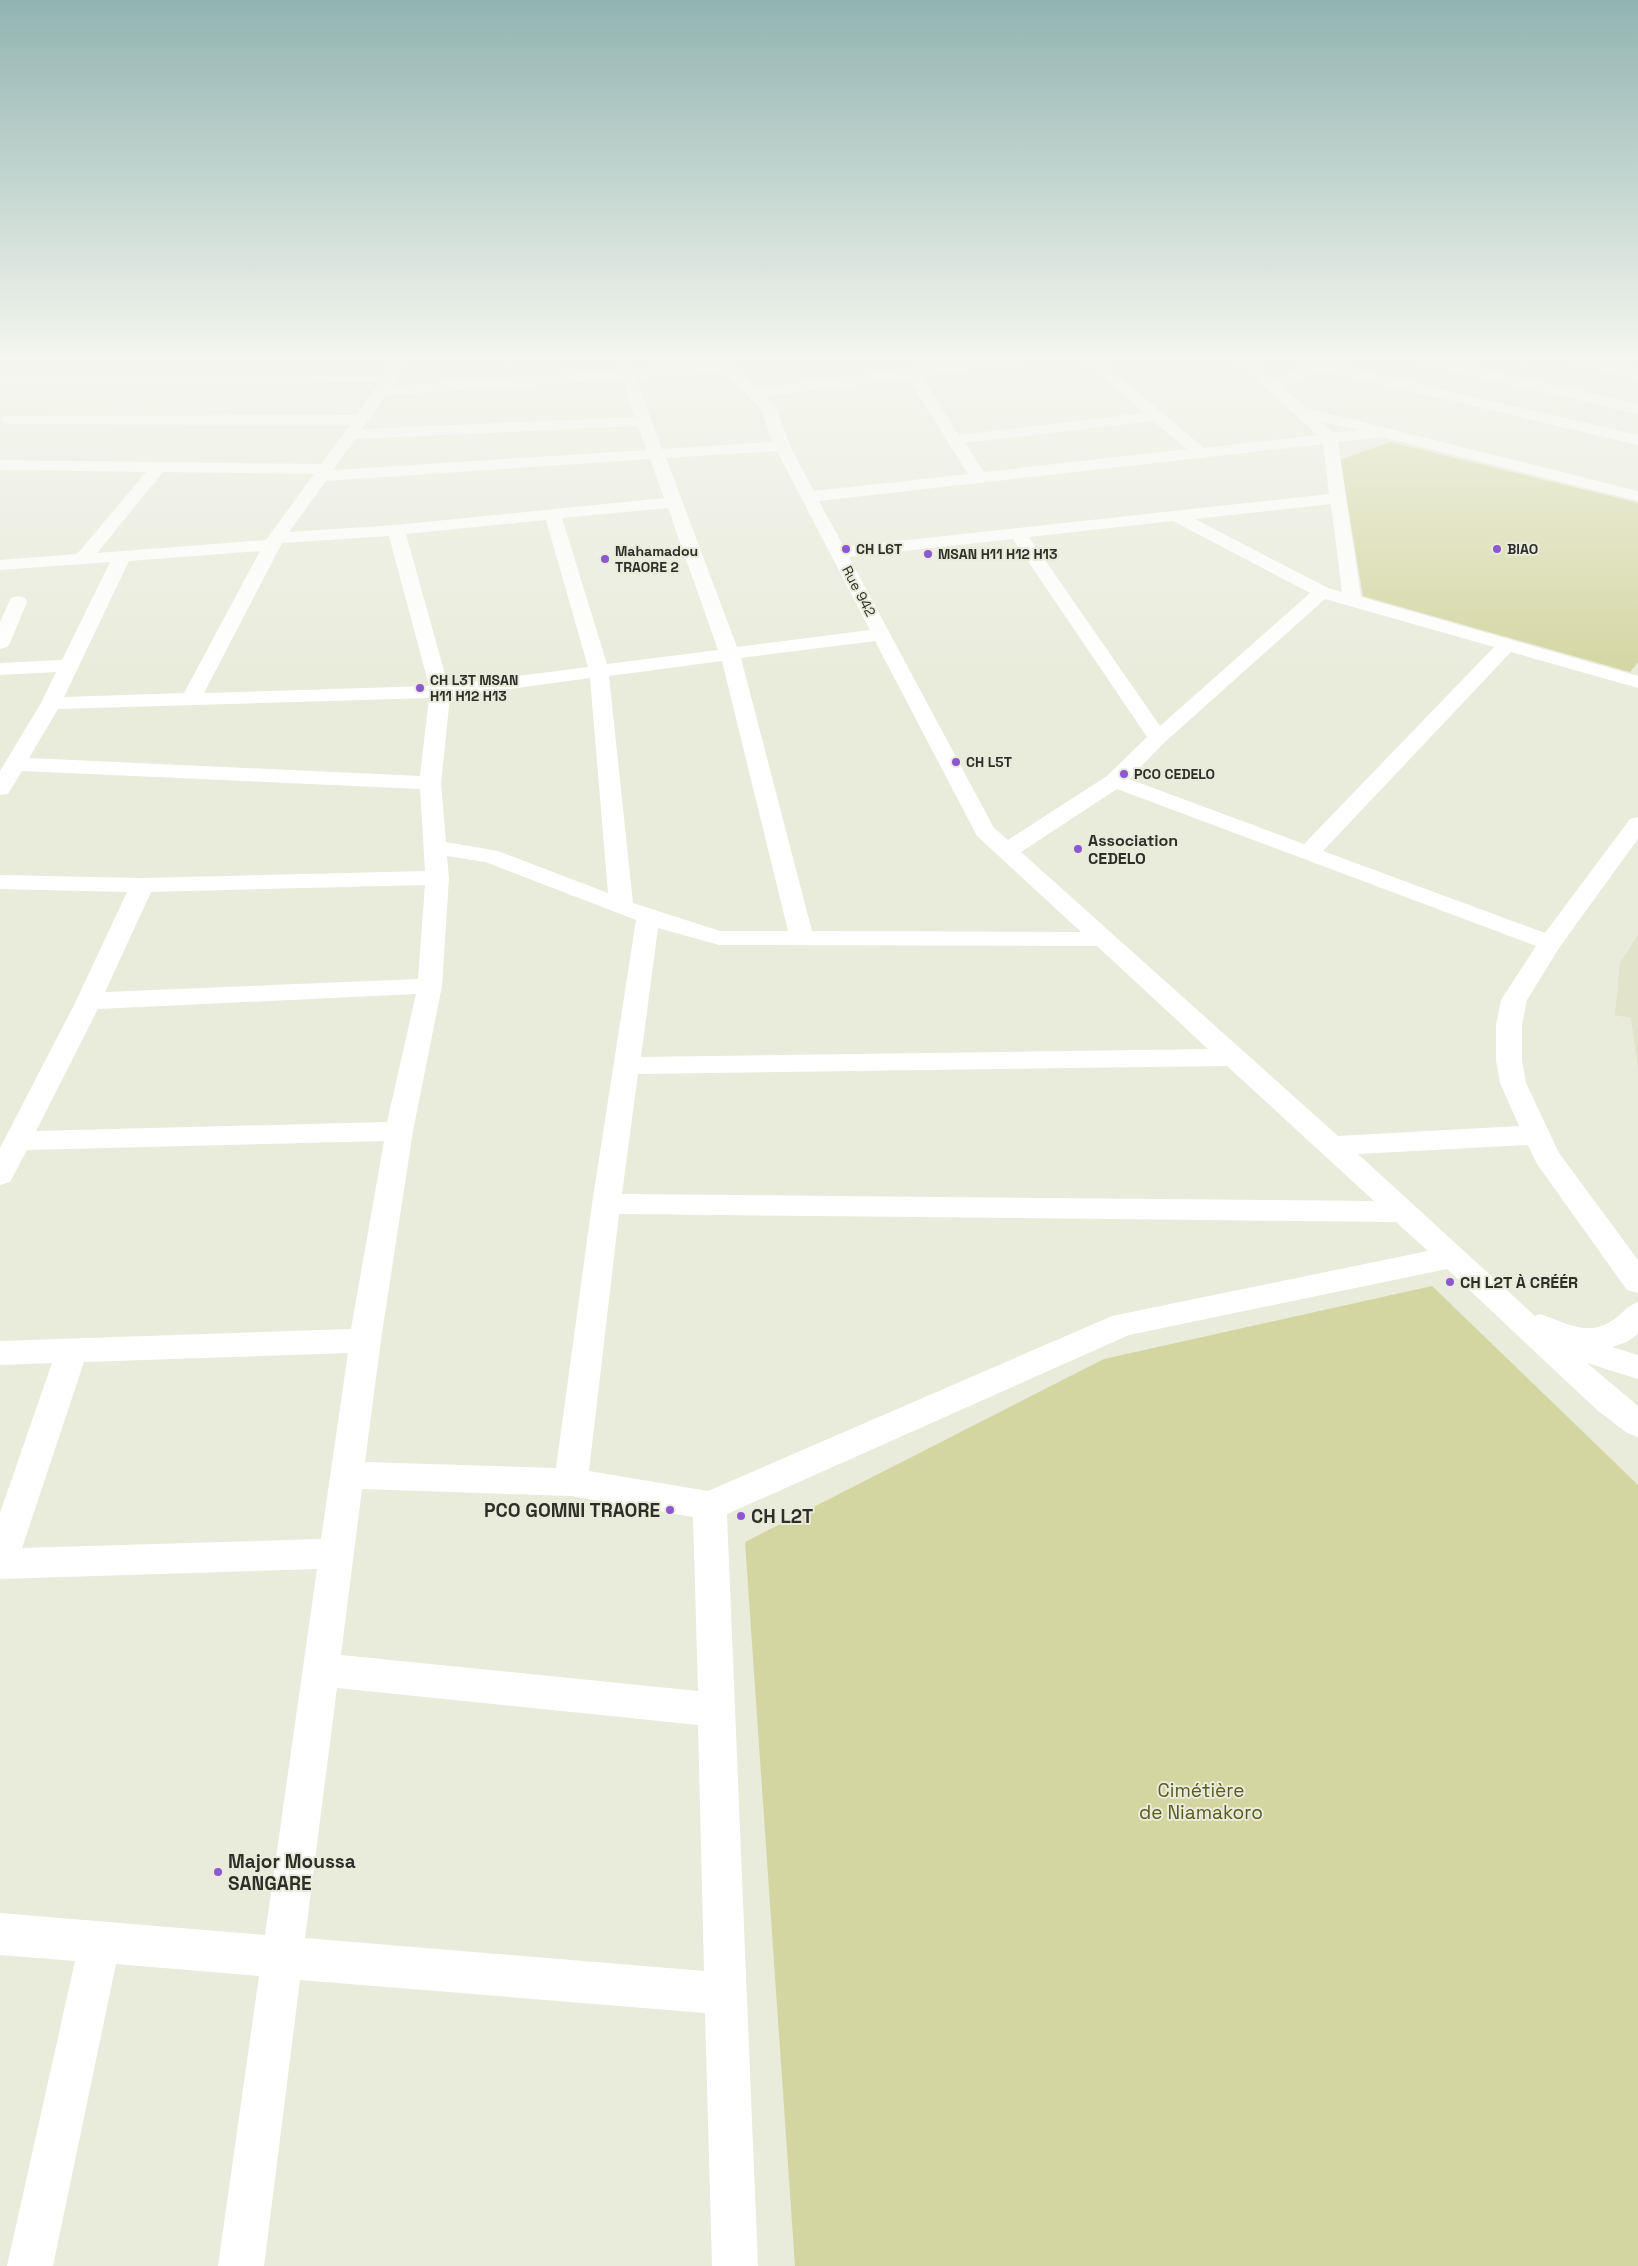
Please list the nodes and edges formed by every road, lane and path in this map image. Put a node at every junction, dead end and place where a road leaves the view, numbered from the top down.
1 (39, 466) edge
2 (328, 466) edge
3 (446, 466) edge
4 (661, 466) edge
5 (792, 466) edge
6 (971, 466) edge
7 (1088, 466) edge
8 (1334, 466) edge
9 (1518, 466) edge
10 (158, 468) junction
11 (323, 472) junction
12 (979, 478) junction
13 (1638, 496) edge
14 (809, 497) junction
15 (1339, 498) junction
16 (674, 502) junction
17 (552, 513) junction
18 (1178, 517) junction
19 (396, 530) junction
20 (1018, 534) junction
21 (274, 542) junction
22 (839, 553) junction
23 (122, 556) junction
24 (81, 560) junction
25 (0, 565) edge
26 (1322, 592) junction
27 (1352, 601) junction
28 (18, 602) dead end
29 (882, 634) junction
30 (0, 643) edge
31 (1507, 645) junction
32 (730, 655) junction
33 (68, 666) junction
34 (0, 669) edge
35 (598, 671) junction
36 (1638, 682) edge
37 (440, 692) junction
38 (191, 699) junction
39 (51, 703) junction
40 (1158, 738) junction
41 (16, 764) junction
42 (1115, 781) junction
43 (430, 782) junction
44 (0, 789) edge
45 (1638, 824) edge
46 (434, 847) junction
47 (1007, 851) junction
48 (1307, 854) junction
49 (437, 878) junction
50 (0, 882) edge
51 (142, 885) junction
52 (621, 906) junction
53 (648, 917) junction
54 (802, 938) junction
55 (1104, 939) junction
56 (1550, 943) junction
57 (430, 986) junction
58 (89, 1001) junction
59 (1233, 1057) junction
60 (626, 1066) junction
61 (400, 1131) junction
62 (1535, 1135) junction
63 (19, 1141) junction
64 (1331, 1146) junction
65 (0, 1175) edge
66 (606, 1204) junction
67 (1403, 1212) junction
68 (1461, 1265) junction
69 (1634, 1272) edge
70 (1638, 1314) edge
71 (1564, 1339) junction
72 (365, 1340) junction
73 (72, 1350) junction
74 (0, 1353) edge
75 (1638, 1367) edge
76 (1608, 1400) junction
77 (1638, 1415) edge
78 (1638, 1424) edge
79 (347, 1475) junction
80 (571, 1482) junction
81 (710, 1506) junction
82 (337, 1553) junction
83 (0, 1564) edge
84 (321, 1670) junction
85 (717, 1710) junction
86 (0, 1934) edge
87 (100, 1943) junction
88 (282, 1957) junction
89 (725, 1994) junction
90 (30, 2266) edge
91 (241, 2266) edge
92 (723, 2266) edge
93 (735, 2266) edge

1 - 10 street
2 - 11 street
3 - 11 street
4 - 16 street
5 - 14 street, Rue 942
6 - 12 street
7 - 12 street
8 - 15 street
9 - 13 street
10 - 11 street
10 - 24 street
11 - 21 street
12 - 14 street
14 - 22 street, Rue 942
15 - 18 street
15 - 27 street
16 - 17 street
16 - 32 street
17 - 19 street
17 - 35 street
18 - 20 street
18 - 26 street
19 - 21 street
19 - 37 street
20 - 22 street
20 - 40 street
21 - 23 street
21 - 38 street
22 - 29 street, Rue 942
23 - 24 street
23 - 33 street
24 - 25 street
26 - 27 street
26 - 40 street
27 - 31 street
28 - 30 street
29 - 32 street
29 - 47 street, Rue 942
31 - 36 street
31 - 48 street
32 - 35 street
32 - 54 street
33 - 34 street
33 - 39 street
35 - 37 street
35 - 52 street
37 - 38 street
37 - 43 street
38 - 39 street
39 - 41 street
40 - 42 street
41 - 43 street
41 - 44 street
42 - 47 street
42 - 48 street
43 - 46 street
45 - 56 street
46 - 49 street
46 - 52 street
47 - 55 street
48 - 56 street
49 - 51 street
49 - 57 street
50 - 51 street
51 - 58 street
52 - 53 street
53 - 54 street
53 - 60 street
54 - 55 street
55 - 59 street
56 - 62 street
57 - 58 street
57 - 61 street
58 - 63 street
59 - 60 street
59 - 64 street
60 - 66 street
61 - 63 street
61 - 72 street
62 - 64 street
62 - 69 street
63 - 65 street
64 - 67 street
66 - 67 street
66 - 80 street
67 - 68 street
68 - 71 street
68 - 76 street
68 - 81 street
70 - 71 street
71 - 75 street
72 - 73 street
72 - 79 street
73 - 74 street
73 - 83 street
76 - 77 street
76 - 78 street
79 - 80 street
79 - 82 street
80 - 81 street
81 - 85 street
82 - 83 street
82 - 84 street
84 - 85 street
84 - 88 street
85 - 89 street
86 - 87 street
87 - 88 street
87 - 90 street
88 - 89 street
88 - 91 street
89 - 93 street
92 - 93 street

